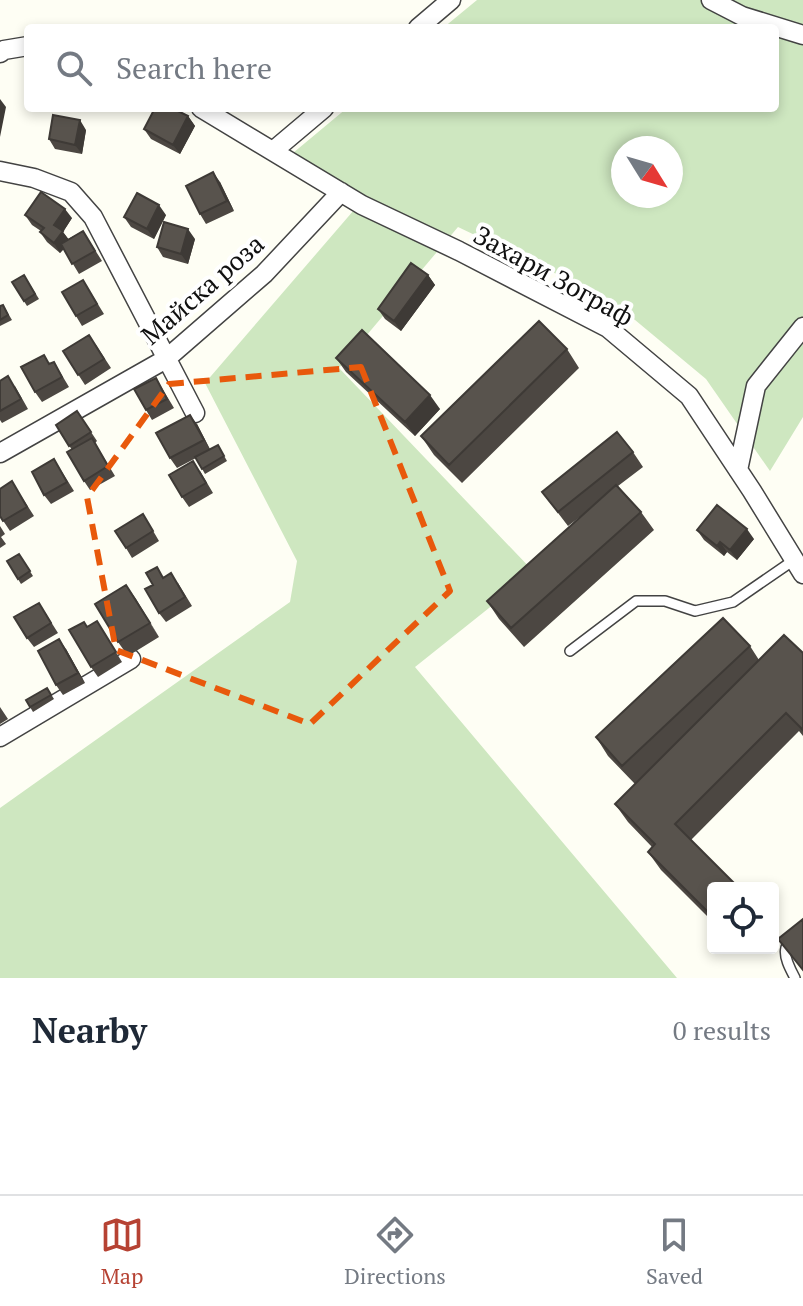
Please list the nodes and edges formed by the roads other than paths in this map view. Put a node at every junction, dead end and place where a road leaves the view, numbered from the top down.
1 (451, 0) edge
2 (711, 0) edge
3 (423, 24) edge
4 (768, 24) edge
5 (779, 28) edge
6 (803, 35) edge
7 (24, 47) edge
8 (0, 53) edge
9 (208, 112) edge
10 (319, 112) edge
11 (273, 151) junction
12 (0, 171) edge
13 (341, 192) junction
14 (803, 327) edge
15 (166, 359) junction
16 (195, 413) dead end
17 (0, 453) edge
18 (738, 470) junction
19 (799, 567) edge
20 (570, 651) dead end
21 (131, 659) dead end
22 (0, 737) edge
23 (803, 927) edge
24 (795, 978) edge

1 - 3 street
2 - 4 street
5 - 6 street
7 - 8 street
9 - 11 street, Захари Зограф
10 - 11 street
11 - 13 street, Захари Зограф
12 - 15 street
13 - 15 street, Майска роза
13 - 18 street, Захари Зограф
14 - 18 street
15 - 16 street
15 - 17 street, Майска роза
18 - 19 street, Захари Зограф
19 - 20 lane
21 - 22 street
23 - 24 lane

